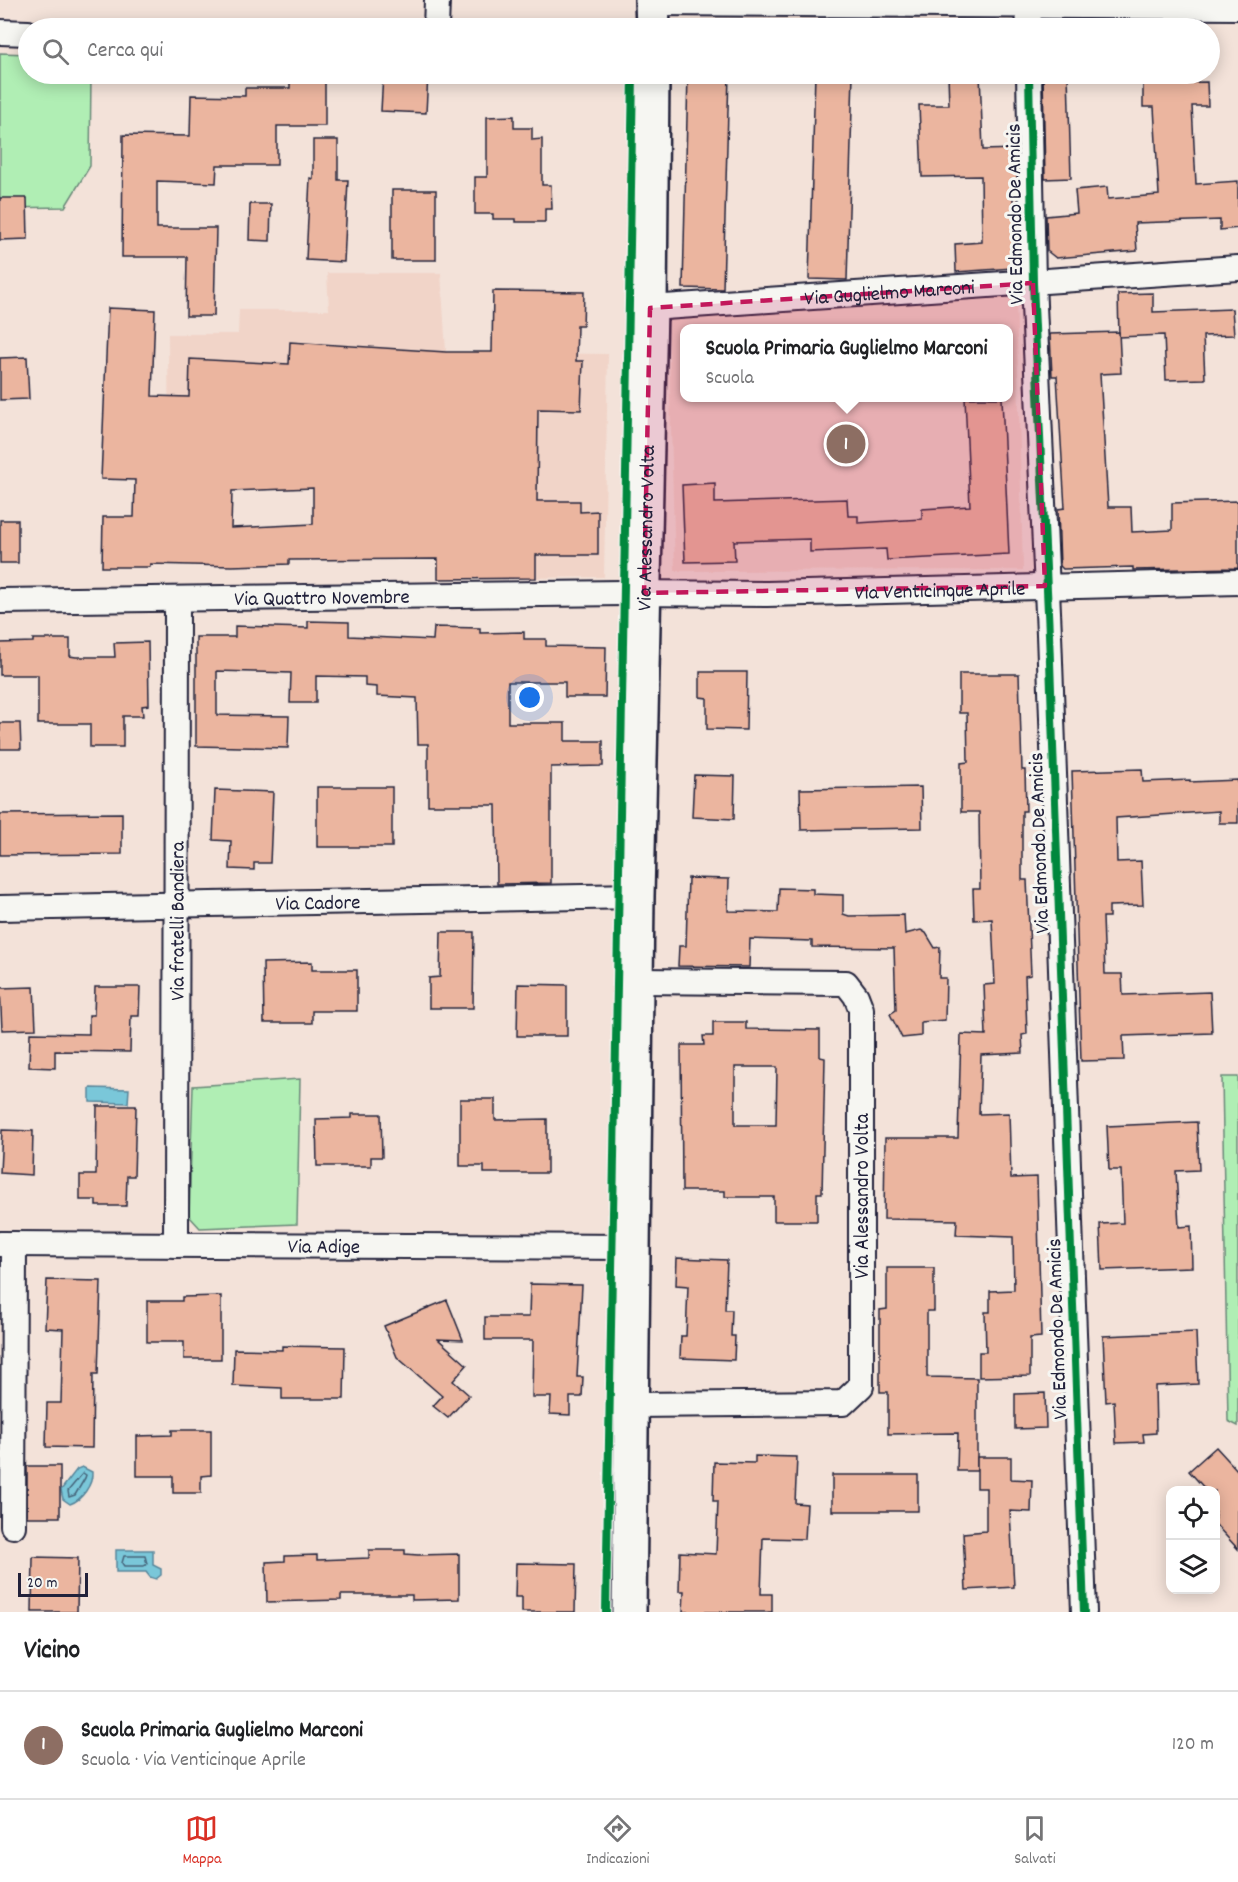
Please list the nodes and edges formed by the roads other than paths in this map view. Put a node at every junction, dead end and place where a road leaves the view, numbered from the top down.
1 (437, 0) edge
2 (888, 2) edge
3 (1238, 7) edge
4 (652, 10) edge
5 (1028, 17) edge
6 (436, 18) edge
7 (0, 32) edge
8 (18, 33) edge
9 (652, 84) edge
10 (1029, 84) edge
11 (1238, 268) edge
12 (1033, 283) junction
13 (650, 308) junction
14 (1238, 582) edge
15 (1045, 586) junction
16 (644, 593) junction
17 (177, 598) junction
18 (0, 601) edge
19 (637, 896) junction
20 (177, 904) junction
21 (0, 908) edge
22 (637, 981) junction
23 (7, 1244) edge
24 (176, 1245) junction
25 (633, 1247) junction
26 (631, 1405) junction
27 (13, 1526) dead end
28 (629, 1612) edge
29 (1084, 1612) edge

1 - 6 street
2 - 4 street
2 - 5 street
3 - 5 street
7 - 8 street
9 - 13 street, Via Alessandro Volta
10 - 12 street, Via Edmondo De Amicis
11 - 12 street, Via Guglielmo Marconi
12 - 13 street, Via Guglielmo Marconi
12 - 15 street, Via Edmondo De Amicis
13 - 16 street, Via Alessandro Volta
14 - 15 street, Via Venticinque Aprile
15 - 16 street, Via Venticinque Aprile
15 - 29 street, Via Edmondo De Amicis
16 - 17 street, Via Quattro Novembre
16 - 19 street, Via Alessandro Volta
17 - 18 street, Via Quattro Novembre
17 - 20 street, Via fratelli Bandiera
19 - 20 street, Via Cadore
19 - 22 street, Via Alessandro Volta
20 - 21 street, Via Cadore
20 - 24 street, Via fratelli Bandiera
22 - 25 street, Via Alessandro Volta
22 - 26 street, Via Alessandro Volta
23 - 24 street, Via Adige
23 - 27 street, Via Adige
24 - 25 street, Via Adige
25 - 26 street, Via Alessandro Volta
26 - 28 street, Via Alessandro Volta

